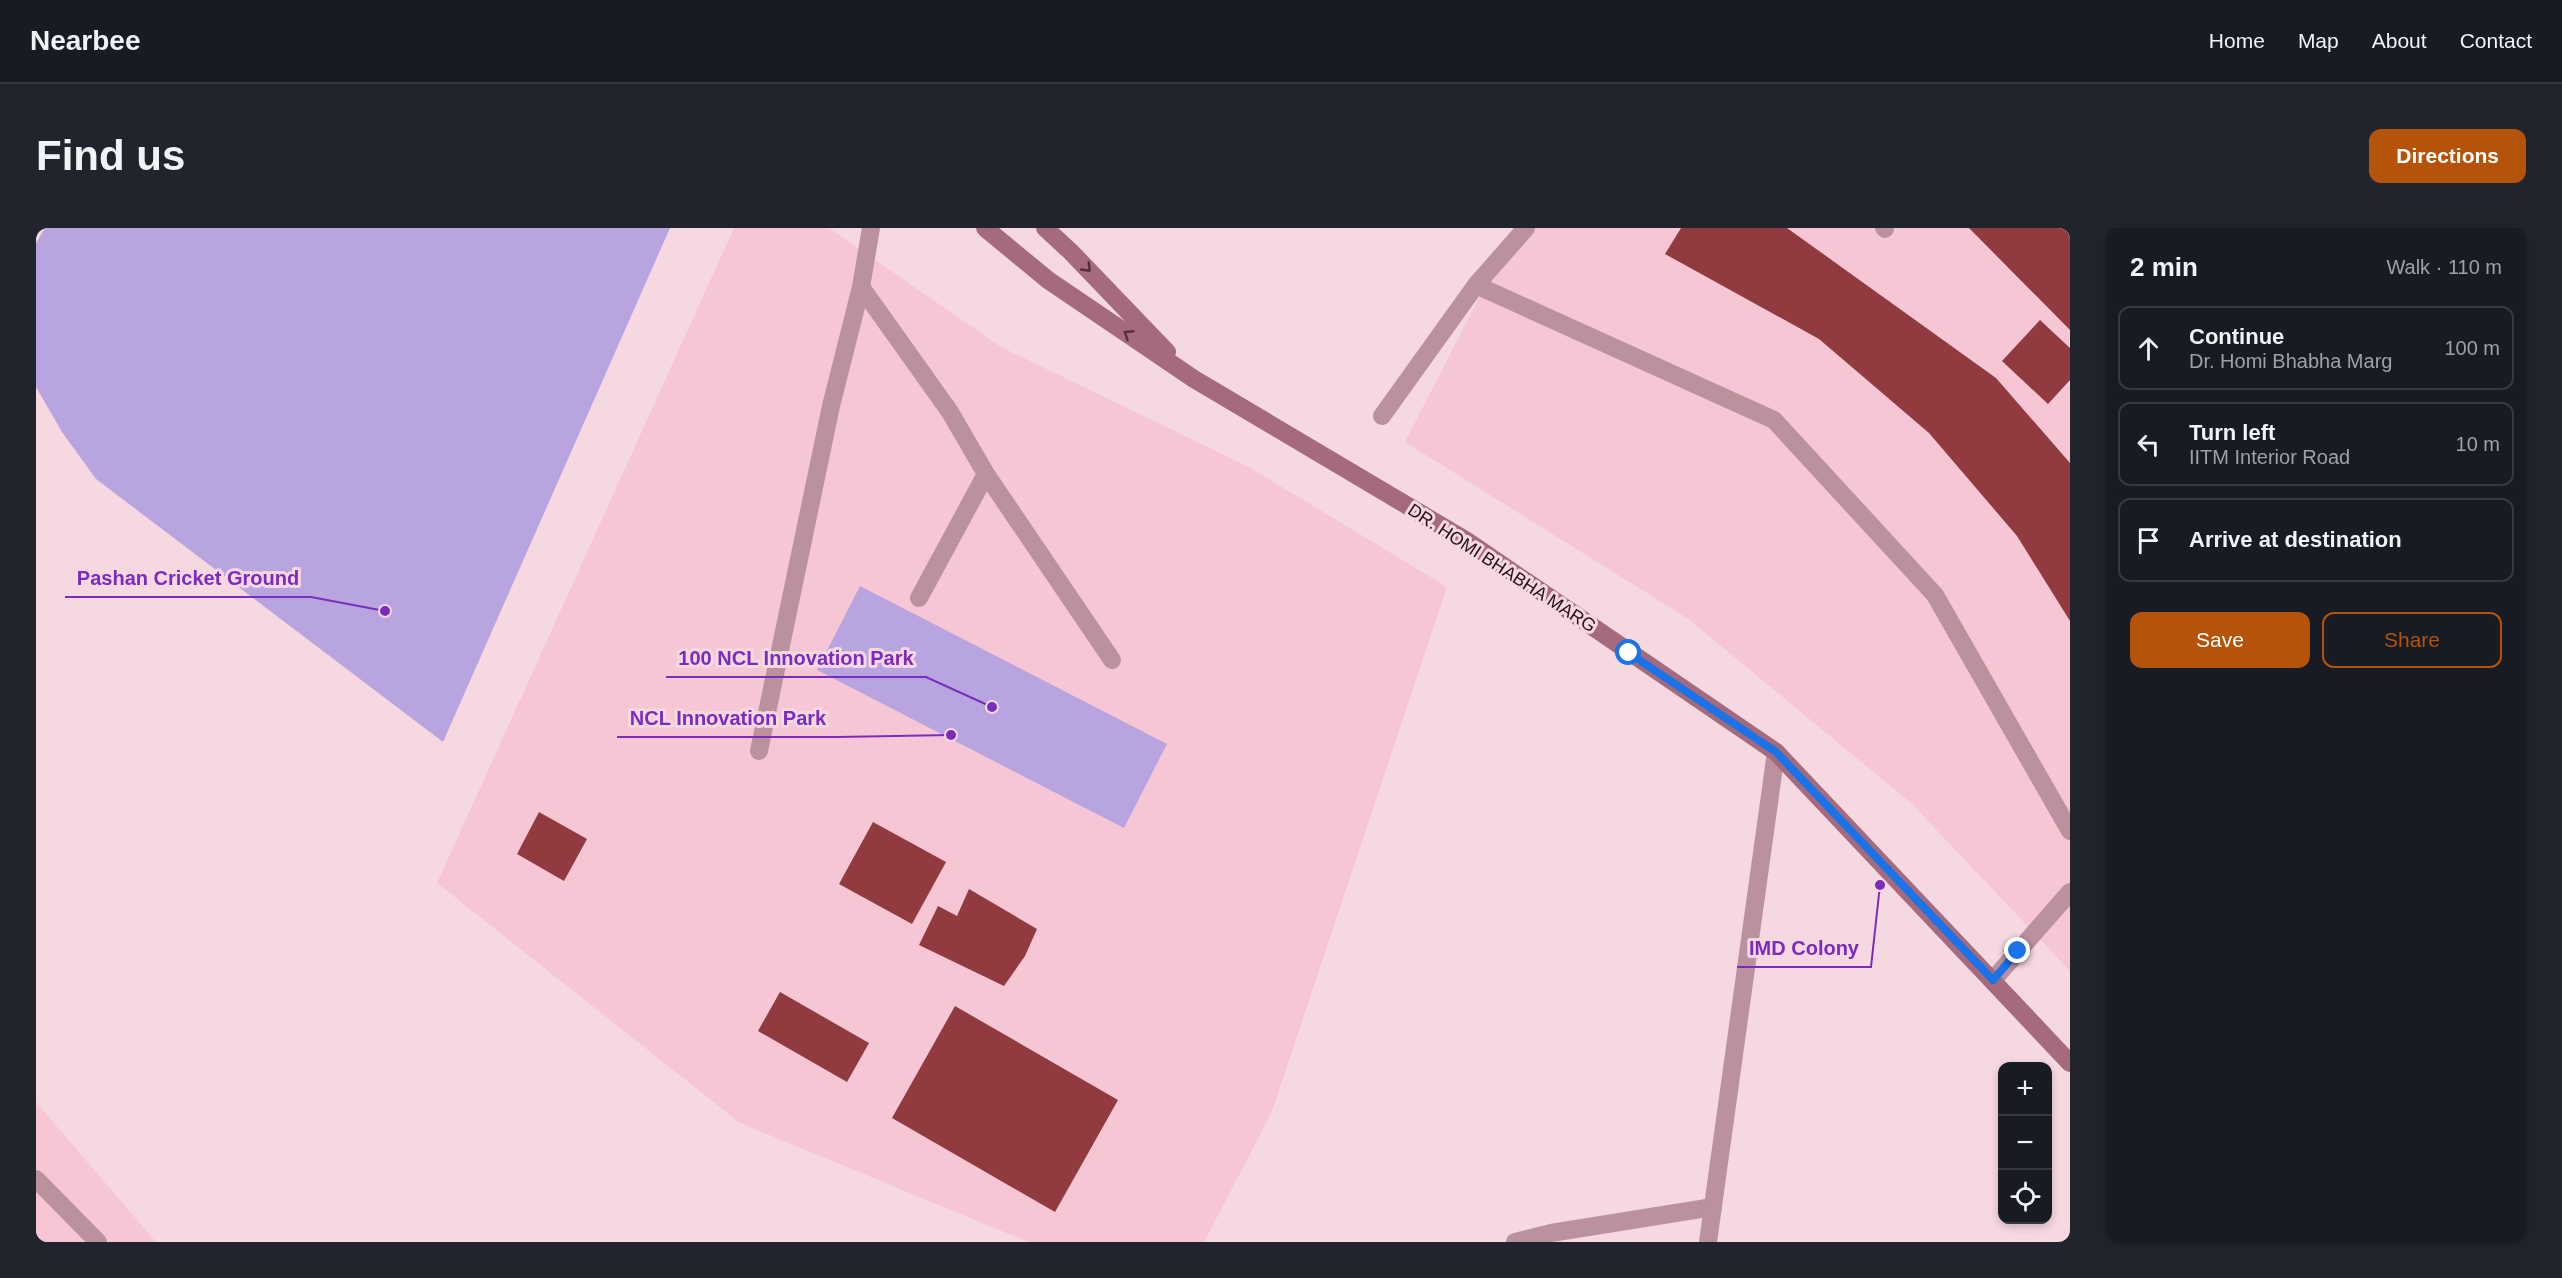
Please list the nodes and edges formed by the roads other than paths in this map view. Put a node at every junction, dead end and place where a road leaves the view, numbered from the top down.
1 (871, 228) edge
2 (985, 228) edge
3 (1044, 228) edge
4 (1526, 228) edge
5 (1476, 285) junction
6 (861, 287) junction
7 (1194, 379) junction
8 (1382, 417) dead end
9 (986, 474) junction
10 (919, 598) dead end
11 (1112, 660) dead end
12 (759, 751) dead end
13 (1776, 752) junction
14 (2070, 831) edge
15 (2070, 892) edge
16 (1993, 980) junction
17 (2070, 1064) edge
18 (36, 1179) edge
19 (1713, 1207) junction
20 (98, 1242) edge
21 (1515, 1242) edge
22 (1708, 1242) edge

1 - 6 street
7 -> 2 main road, DR. HOMI BHABHA MARG
3 -> 7 main road, DR. HOMI BHABHA MARG
4 - 5 street
5 - 8 street
5 - 14 street
6 - 9 street
6 - 12 street
7 - 13 main road, DR. HOMI BHABHA MARG
9 - 10 street
9 - 11 street
13 - 16 main road, DR. HOMI BHABHA MARG
13 - 19 street
15 - 16 street
16 - 17 main road, DR. HOMI BHABHA MARG
18 - 20 street
19 - 21 street
19 - 22 street

